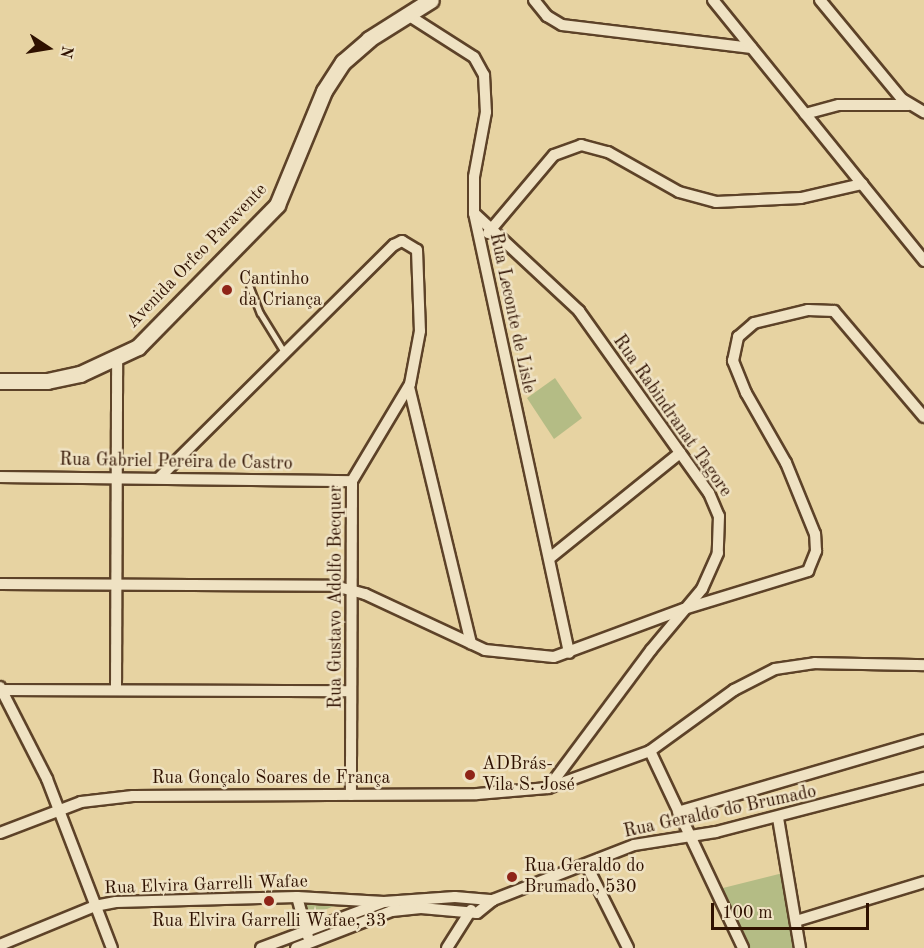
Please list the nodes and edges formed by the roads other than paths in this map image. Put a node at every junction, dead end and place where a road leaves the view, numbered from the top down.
1 (431, 0) edge
2 (534, 0) edge
3 (713, 0) edge
4 (820, 0) edge
5 (408, 15) junction
6 (752, 48) junction
7 (909, 105) junction
8 (924, 112) edge
9 (805, 114) junction
10 (862, 184) junction
11 (474, 213) junction
12 (492, 229) junction
13 (480, 242) junction
14 (924, 261) edge
15 (249, 285) dead end
16 (284, 352) junction
17 (117, 358) junction
18 (0, 381) edge
19 (409, 387) junction
20 (924, 417) edge
21 (680, 453) junction
22 (0, 477) edge
23 (116, 478) junction
24 (159, 478) junction
25 (352, 481) junction
26 (551, 557) junction
27 (0, 584) edge
28 (116, 585) junction
29 (351, 590) junction
30 (684, 609) junction
31 (471, 644) junction
32 (569, 653) junction
33 (924, 665) edge
34 (1, 689) edge
35 (116, 689) junction
36 (351, 691) junction
37 (924, 740) edge
38 (650, 751) junction
39 (924, 778) edge
40 (548, 788) junction
41 (351, 795) junction
42 (59, 810) junction
43 (678, 812) junction
44 (778, 818) junction
45 (0, 833) edge
46 (691, 837) junction
47 (586, 864) junction
48 (924, 882) edge
49 (297, 897) junction
50 (476, 899) junction
51 (493, 900) junction
52 (384, 902) junction
53 (95, 906) junction
54 (392, 911) junction
55 (469, 914) junction
56 (796, 921) junction
57 (306, 931) junction
58 (310, 942) junction
59 (0, 945) edge
60 (112, 948) edge
61 (261, 948) edge
62 (296, 948) edge
63 (447, 948) edge
64 (628, 948) edge
65 (743, 948) edge
66 (800, 948) edge

1 - 5 main road, Avenida Orfeo Paravente
2 - 6 street
3 - 6 street
4 - 7 street
5 - 11 street, Rua Leconte de Lisle
5 - 17 main road, Avenida Orfeo Paravente
6 - 9 street
7 - 8 street
7 - 9 street
9 - 10 street
10 - 12 street
10 - 14 street
11 - 12 street, Rua Rabindranat Tagore
11 - 13 street, Rua Leconte de Lisle
12 - 13 street
12 - 21 street, Rua Rabindranat Tagore
13 - 26 street, Rua Leconte de Lisle
15 - 16 lane
16 - 19 street, Rua Gustavo Adolfo Becquer
16 - 24 street
17 - 18 main road, Avenida Orfeo Paravente
17 - 23 street
19 - 25 street, Rua Gustavo Adolfo Becquer
19 - 31 street
20 - 30 street
21 - 26 street
21 - 30 street, Rua Rabindranat Tagore
22 - 23 street, Rua Gabriel Pereira de Castro
23 - 24 street, Rua Gabriel Pereira de Castro
23 - 28 street
24 - 25 street, Rua Gabriel Pereira de Castro
25 - 29 street, Rua Gustavo Adolfo Becquer
26 - 32 street, Rua Leconte de Lisle
27 - 28 street
28 - 29 street
28 - 35 street
29 - 31 street
29 - 36 street, Rua Gustavo Adolfo Becquer
30 - 32 street
30 - 40 street, Rua Rabindranat Tagore
31 - 32 street
33 - 38 street, Rua Gonçalo Soares de França
34 - 35 street
34 - 42 street
35 - 36 street
36 - 41 street, Rua Gustavo Adolfo Becquer
37 - 43 street
38 - 40 street, Rua Gonçalo Soares de França
38 - 43 street
39 - 44 street, Rua Geraldo do Brumado
40 - 41 street, Rua Gonçalo Soares de França
41 - 42 street, Rua Gonçalo Soares de França
42 - 45 street, Rua Gonçalo Soares de França
42 - 53 street
43 - 46 street
44 - 46 street, Rua Geraldo do Brumado
44 - 56 street
46 - 47 street, Rua Geraldo do Brumado
46 - 65 street
47 - 51 street, Rua Geraldo do Brumado
47 - 64 street
48 - 56 street
49 - 52 street, Rua Elvira Garrelli Wafae
49 - 53 street, Rua Elvira Garrelli Wafae
49 - 57 street
50 - 51 street
50 - 52 street
50 - 55 street
51 - 55 street, Rua Geraldo do Brumado
52 - 54 street
52 - 57 street
53 - 59 street, Rua Elvira Garrelli Wafae
53 - 60 street
54 - 55 street
54 - 58 street
55 - 63 street
56 - 66 street
57 - 58 street
57 - 61 street
58 - 62 street

